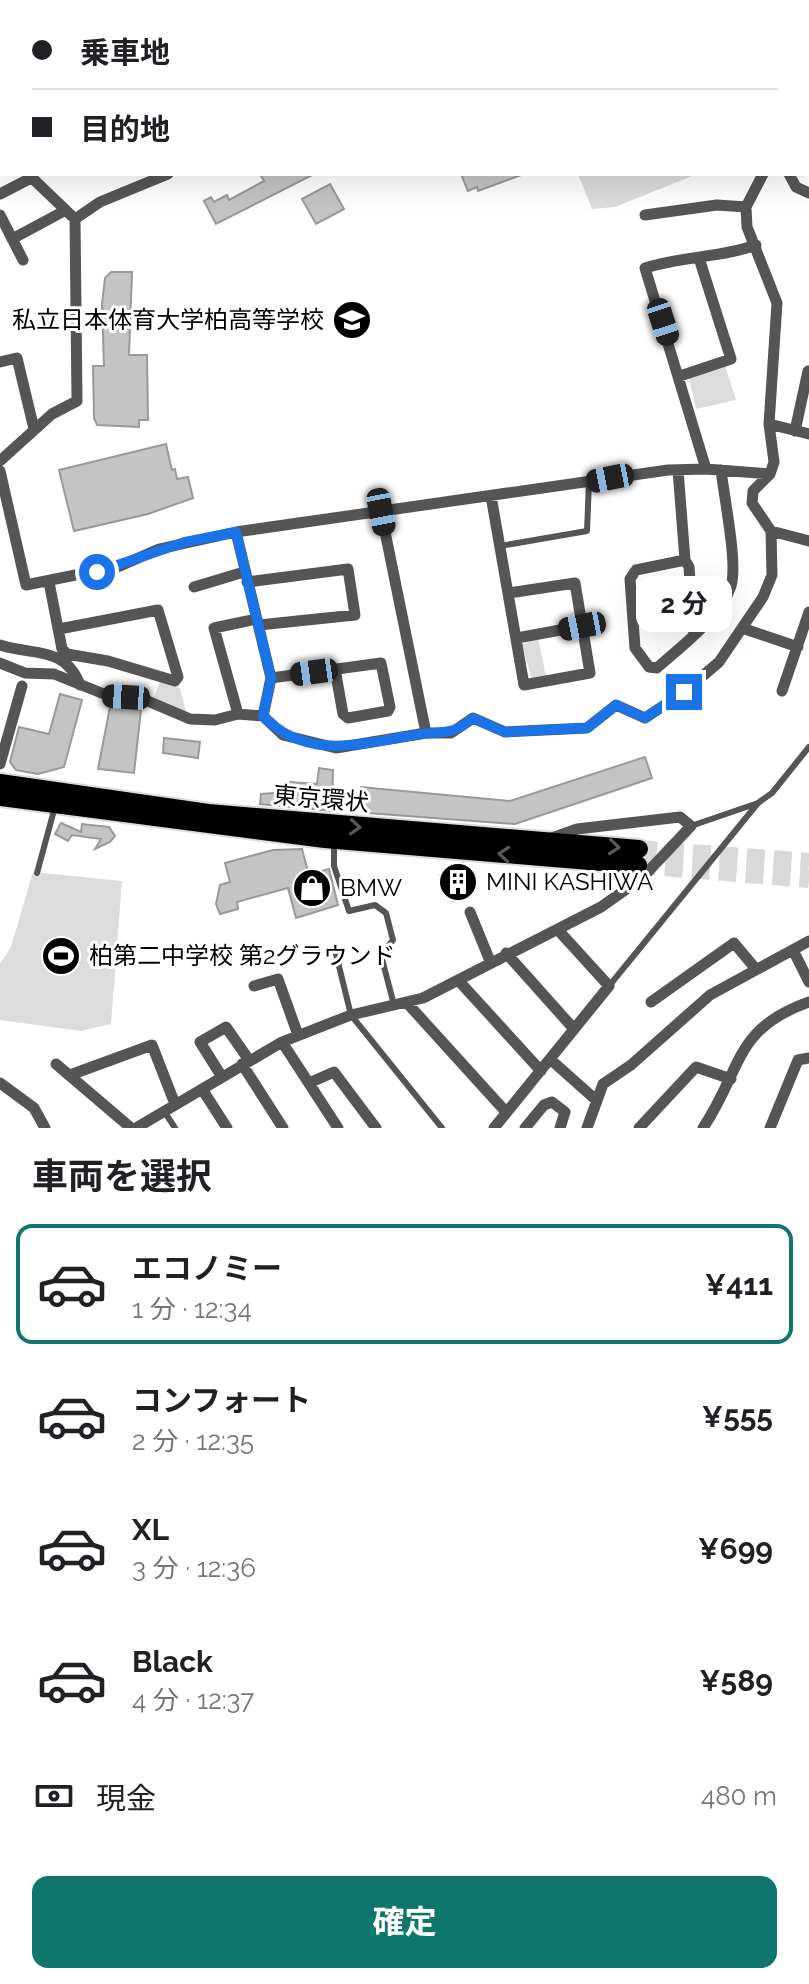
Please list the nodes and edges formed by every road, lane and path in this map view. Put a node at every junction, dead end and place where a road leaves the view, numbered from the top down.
1 (30, 176) edge
2 (163, 176) edge
3 (762, 176) edge
4 (790, 176) edge
5 (809, 193) edge
6 (0, 194) edge
7 (746, 207) junction
8 (0, 215) edge
9 (70, 215) junction
10 (645, 215) dead end
11 (12, 239) junction
12 (756, 245) junction
13 (699, 258) junction
14 (23, 260) dead end
15 (0, 362) edge
16 (808, 371) edge
17 (680, 376) junction
18 (769, 424) junction
19 (34, 429) junction
20 (795, 431) junction
21 (809, 434) edge
22 (0, 461) edge
23 (706, 469) junction
24 (678, 470) junction
25 (721, 470) junction
26 (0, 471) edge
27 (770, 474) junction
28 (589, 482) junction
29 (2, 493) edge
30 (491, 496) junction
31 (381, 512) junction
32 (771, 531) junction
33 (236, 532) junction
34 (809, 541) edge
35 (500, 546) junction
36 (685, 560) junction
37 (246, 577) junction
38 (49, 582) junction
39 (194, 587) dead end
40 (509, 593) junction
41 (809, 612) edge
42 (258, 622) junction
43 (582, 626) junction
44 (742, 628) junction
45 (59, 629) junction
46 (694, 635) junction
47 (517, 638) junction
48 (0, 645) edge
49 (798, 647) junction
50 (0, 663) edge
51 (335, 669) junction
52 (271, 678) junction
53 (80, 685) junction
54 (22, 686) dead end
55 (782, 691) dead end
56 (238, 714) junction
57 (263, 716) junction
58 (426, 733) junction
59 (809, 747) edge
60 (0, 764) edge
61 (0, 783) edge
62 (0, 797) edge
63 (758, 803) junction
64 (53, 814) dead end
65 (691, 826) junction
66 (334, 840) junction
67 (543, 841) junction
68 (37, 873) dead end
69 (470, 912) dead end
70 (558, 930) junction
71 (809, 941) edge
72 (793, 950) junction
73 (506, 953) junction
74 (336, 954) dead end
75 (490, 961) junction
76 (755, 968) junction
77 (458, 980) junction
78 (809, 982) edge
79 (254, 986) dead end
80 (609, 986) junction
81 (651, 1002) dead end
82 (809, 1002) edge
83 (408, 1004) junction
84 (394, 1005) junction
85 (351, 1015) junction
86 (574, 1029) junction
87 (298, 1035) junction
88 (282, 1042) junction
89 (809, 1058) edge
90 (550, 1059) junction
91 (245, 1062) junction
92 (56, 1064) dead end
93 (541, 1071) junction
94 (70, 1075) junction
95 (222, 1077) junction
96 (731, 1079) junction
97 (0, 1083) edge
98 (309, 1083) junction
99 (202, 1089) junction
100 (596, 1100) junction
101 (175, 1104) junction
102 (164, 1111) junction
103 (506, 1112) junction
104 (139, 1127) edge
105 (45, 1128) edge
106 (175, 1128) edge
107 (227, 1128) edge
108 (283, 1128) edge
109 (338, 1128) edge
110 (376, 1128) edge
111 (442, 1128) edge
112 (494, 1128) edge
113 (525, 1128) edge
114 (560, 1128) edge
115 (587, 1128) edge
116 (639, 1128) edge
117 (703, 1128) edge
118 (770, 1128) edge

1 - 6 street
1 - 9 street
2 - 9 street
3 - 7 street
4 - 5 street
7 - 10 street
7 - 12 street
8 - 11 street
9 - 11 street
9 - 19 street
11 - 14 street
12 - 13 street
12 - 18 street
13 - 17 street
13 - 17 street
15 - 19 street
16 - 20 street
17 - 23 street
18 - 20 street
18 - 27 street
19 - 22 street
20 - 21 street
23 - 24 street
23 - 25 street
24 - 28 street
24 - 36 street
25 - 27 street
25 - 46 street
26 - 29 street
27 - 32 street
28 - 30 street
28 - 35 lane
29 - 38 street
30 - 31 street
30 - 35 street
31 - 33 street
31 - 58 street
32 - 34 street
32 - 44 street
33 - 37 street
33 - 38 street
35 - 40 street
36 - 46 street
36 - 46 street
37 - 39 street
37 - 42 street
37 - 42 street
38 - 45 street
40 - 43 street
40 - 47 street
41 - 49 street
42 - 52 street
42 - 56 street
43 - 47 street
43 - 47 street
44 - 49 street
44 - 58 street
45 - 45 street
48 - 53 street
49 - 55 street
50 - 53 street
51 - 51 street
51 - 52 street
52 - 57 street
53 - 56 street
54 - 60 street
56 - 57 street
57 - 58 street
59 - 63 lane
61 -> 67 highway, 東京環状
62 - 66 highway, 東京環状
63 - 65 lane
63 - 80 lane
64 - 68 lane
65 - 67 street
65 - 70 street
67 -> 66 highway, 東京環状
66 - 84 lane
69 - 75 street
70 - 73 street
70 - 80 street
71 - 72 street
72 - 76 street
72 - 78 street
73 - 75 street
73 - 86 street
74 - 85 lane
75 - 77 street
76 - 81 street
76 - 100 street
77 - 83 street
77 - 93 street
79 - 87 street
80 - 86 street
82 - 96 street
83 - 84 street
83 - 103 street
84 - 85 street
85 - 87 street
85 - 111 lane
86 - 90 street
87 - 88 street
88 - 91 street
88 - 98 street
89 - 118 street
90 - 93 street
90 - 100 street
91 - 95 street
91 - 95 street
91 - 108 street
92 - 94 street
93 - 103 street
94 - 101 street
94 - 104 street
95 - 99 street
96 - 116 street
96 - 117 street
97 - 105 street
98 - 109 street
98 - 110 street
99 - 101 street
99 - 107 street
100 - 115 street
101 - 102 street
102 - 104 street
102 - 106 lane
103 - 112 street
113 - 114 street

